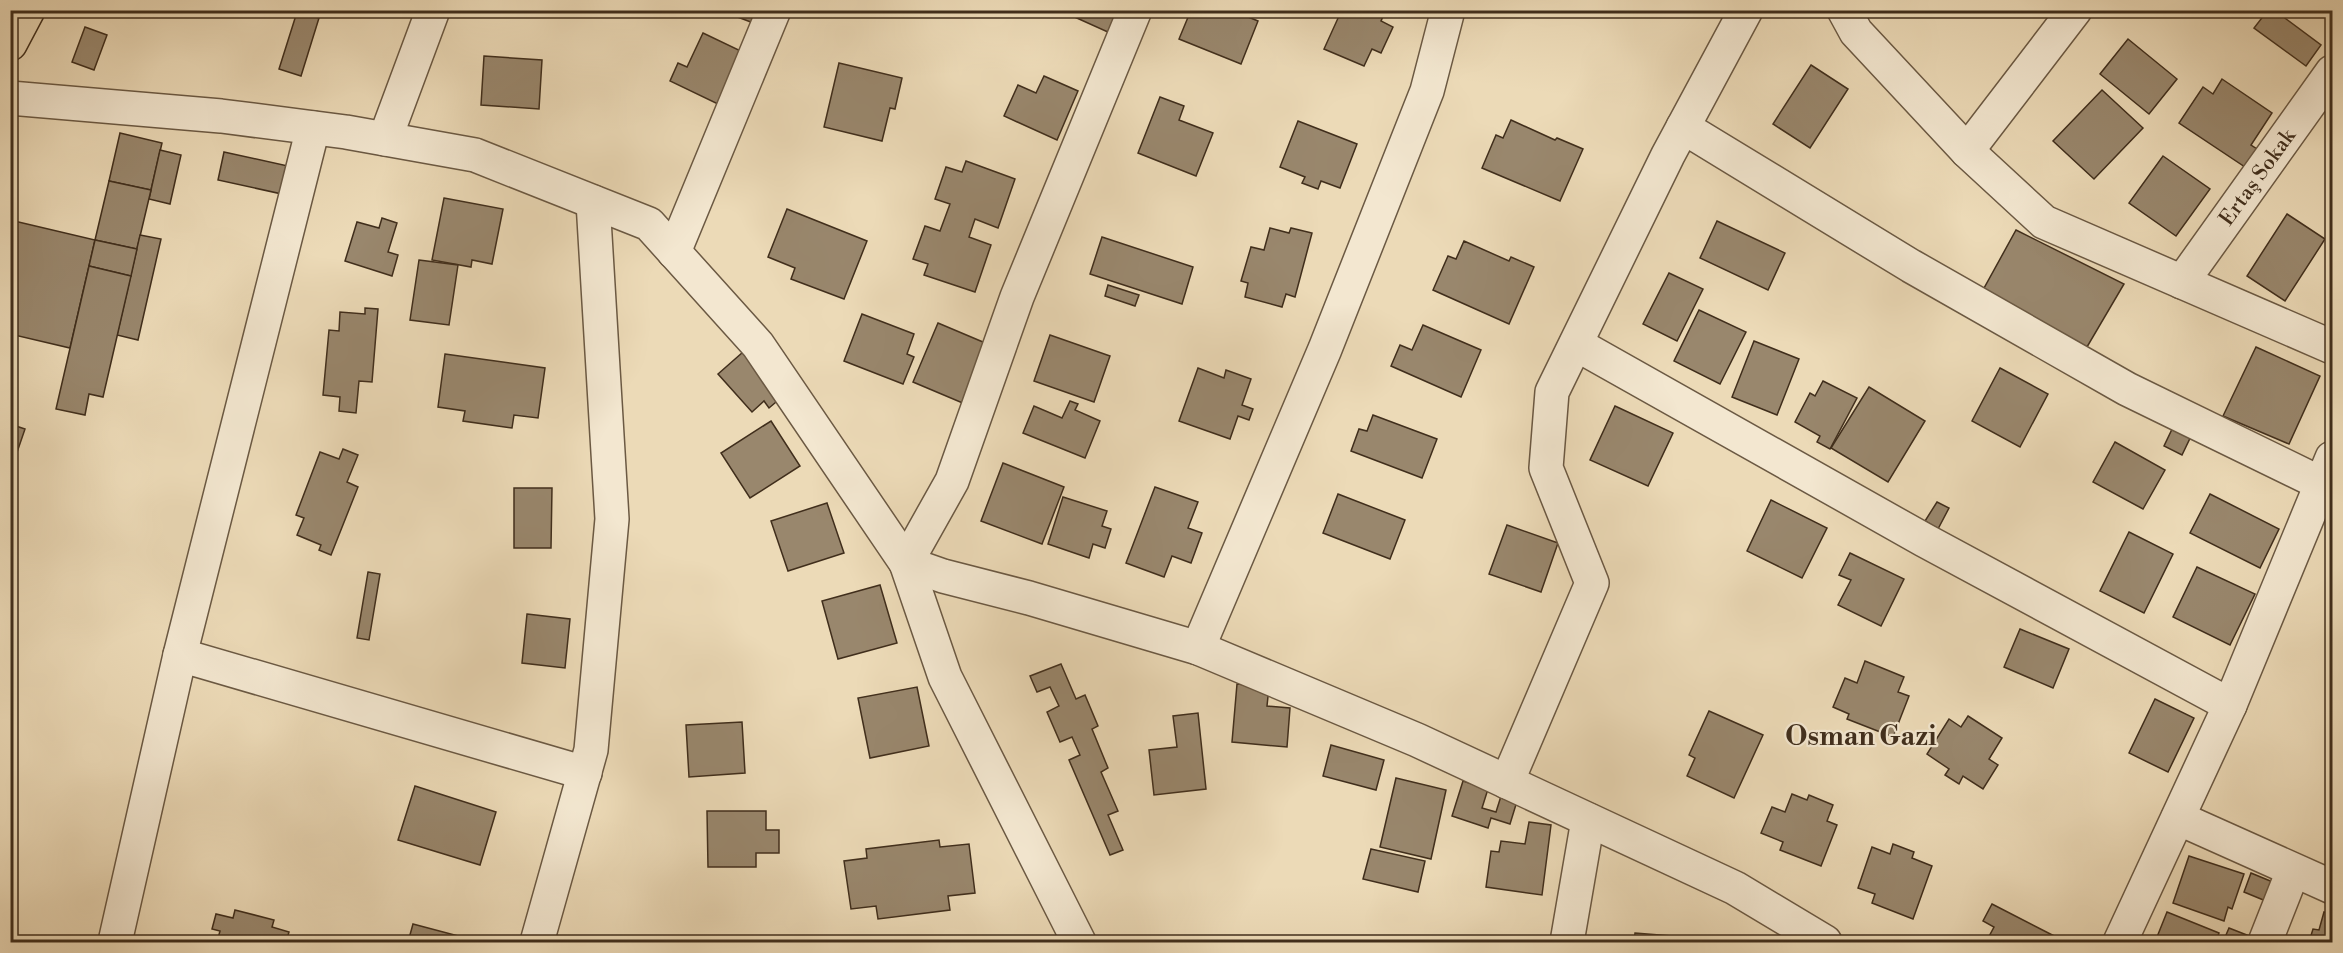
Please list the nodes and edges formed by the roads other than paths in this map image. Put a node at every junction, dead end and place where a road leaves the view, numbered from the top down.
1 (28, 10) edge
2 (433, 10) edge
3 (774, 10) edge
4 (1135, 10) edge
5 (1448, 10) edge
6 (1746, 10) edge
7 (1844, 10) edge
8 (2075, 10) edge
9 (10, 44) edge
10 (2332, 72) edge
11 (10, 98) edge
12 (1683, 127) junction
13 (313, 128) junction
14 (385, 139) junction
15 (1967, 151) junction
16 (593, 202) junction
17 (675, 252) junction
18 (2182, 282) junction
19 (1575, 344) junction
20 (2332, 347) edge
21 (2327, 471) edge
22 (906, 563) junction
23 (1198, 648) junction
24 (180, 655) junction
25 (2230, 705) junction
26 (585, 773) junction
27 (1507, 782) junction
28 (2178, 818) junction
29 (1588, 820) junction
30 (2293, 871) junction
31 (2332, 887) edge
32 (115, 942) edge
33 (537, 942) edge
34 (1078, 942) edge
35 (1567, 942) edge
36 (1825, 942) edge
37 (2120, 942) edge
38 (2265, 942) edge

1 - 9 main road
2 - 14 street
3 - 17 street
4 - 22 street
5 - 23 street
6 - 12 street
7 - 15 street
8 - 15 street
10 - 18 street, Ertaş Sokak
11 - 13 street
12 - 19 street
12 - 21 street
13 - 14 street
13 - 24 street
14 - 16 street
15 - 18 street
16 - 17 street
16 - 26 street
17 - 22 street
18 - 20 street
19 - 25 street
19 - 27 street
21 - 25 street
22 - 23 street
22 - 34 street
23 - 27 street
24 - 26 street
24 - 32 street
25 - 28 street
26 - 33 street
27 - 29 street
28 - 30 street
28 - 37 street
29 - 35 street
29 - 36 street
30 - 31 street
30 - 38 street

